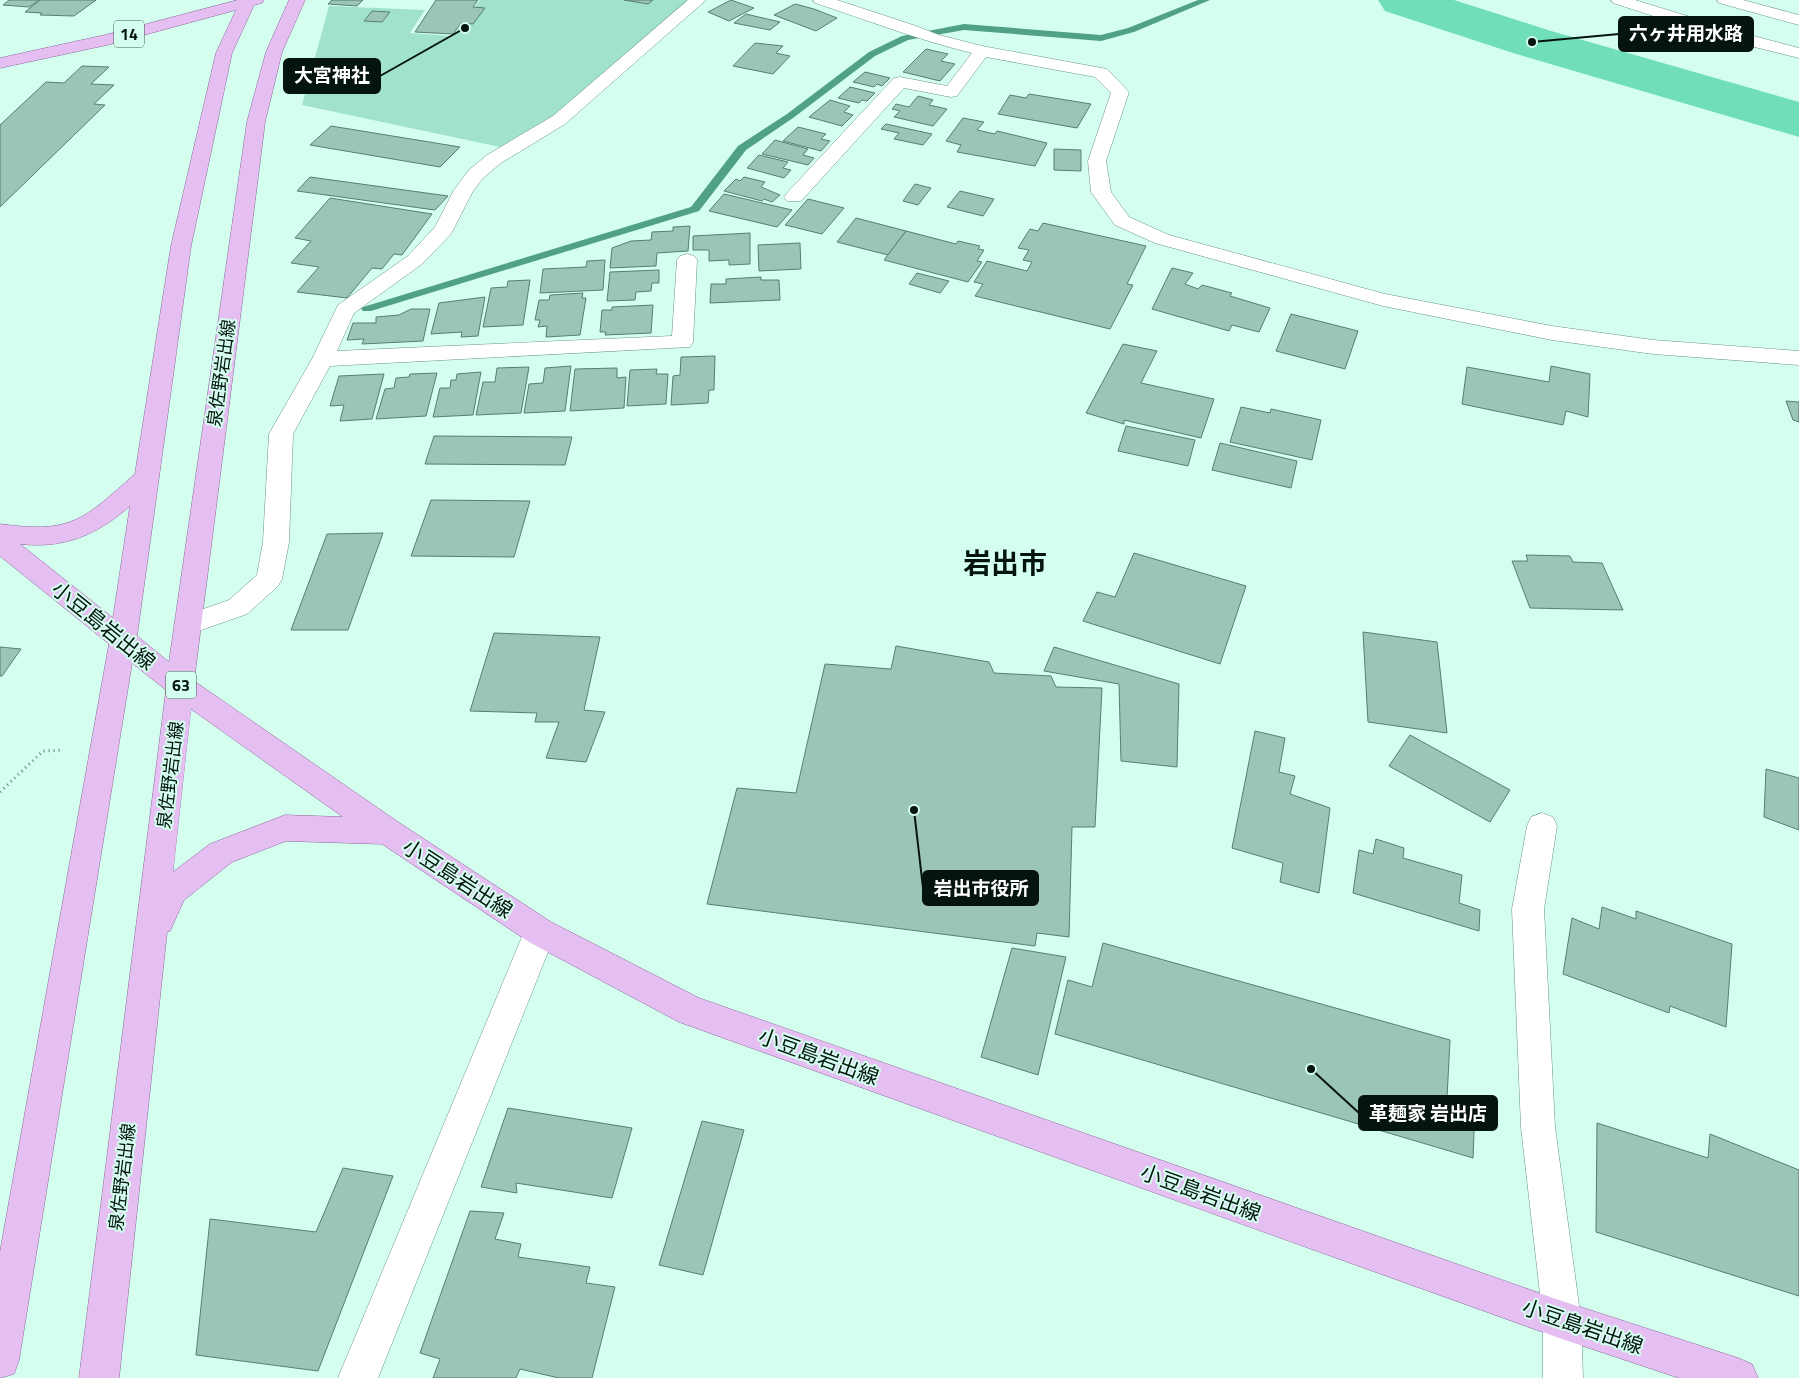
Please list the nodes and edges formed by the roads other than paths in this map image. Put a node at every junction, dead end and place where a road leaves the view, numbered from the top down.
1 (297, 0) edge
2 (698, 0) edge
3 (821, 0) edge
4 (1620, 0) edge
5 (1725, 0) edge
6 (250, 1) edge
7 (1799, 20) edge
8 (982, 51) junction
9 (1799, 53) edge
10 (0, 63) edge
11 (794, 197) dead end
12 (687, 260) dead end
13 (324, 358) junction
14 (1799, 358) edge
15 (147, 477) junction
16 (0, 533) edge
17 (0, 542) edge
18 (187, 625) junction
19 (124, 639) junction
20 (180, 686) junction
21 (1542, 826) dead end
22 (387, 831) junction
23 (540, 932) junction
24 (150, 940) junction
25 (1562, 1320) junction
26 (0, 1360) edge
27 (99, 1378) edge
28 (358, 1378) edge
29 (1563, 1378) edge
30 (1738, 1378) edge

1 - 18 main road, 泉佐野岩出線 / 63
2 - 13 street
3 - 8 street
4 - 9 street
5 - 7 street
6 - 10 main road, 14
6 - 15 main road
8 - 11 street
8 - 14 street
12 - 13 street
13 - 18 street
15 - 16 main road
15 - 19 main road
17 - 19 main road, 小豆島岩出線
18 - 20 main road, 泉佐野岩出線 / 63
19 - 20 main road, 小豆島岩出線
19 - 26 main road
20 - 22 main road, 小豆島岩出線
20 - 24 main road, 泉佐野岩出線 / 63
21 - 25 street
22 - 23 main road, 小豆島岩出線
22 - 24 main road
23 - 25 main road, 小豆島岩出線
23 - 28 street
24 - 27 main road, 泉佐野岩出線 / 63
25 - 29 street
25 - 30 main road, 小豆島岩出線

